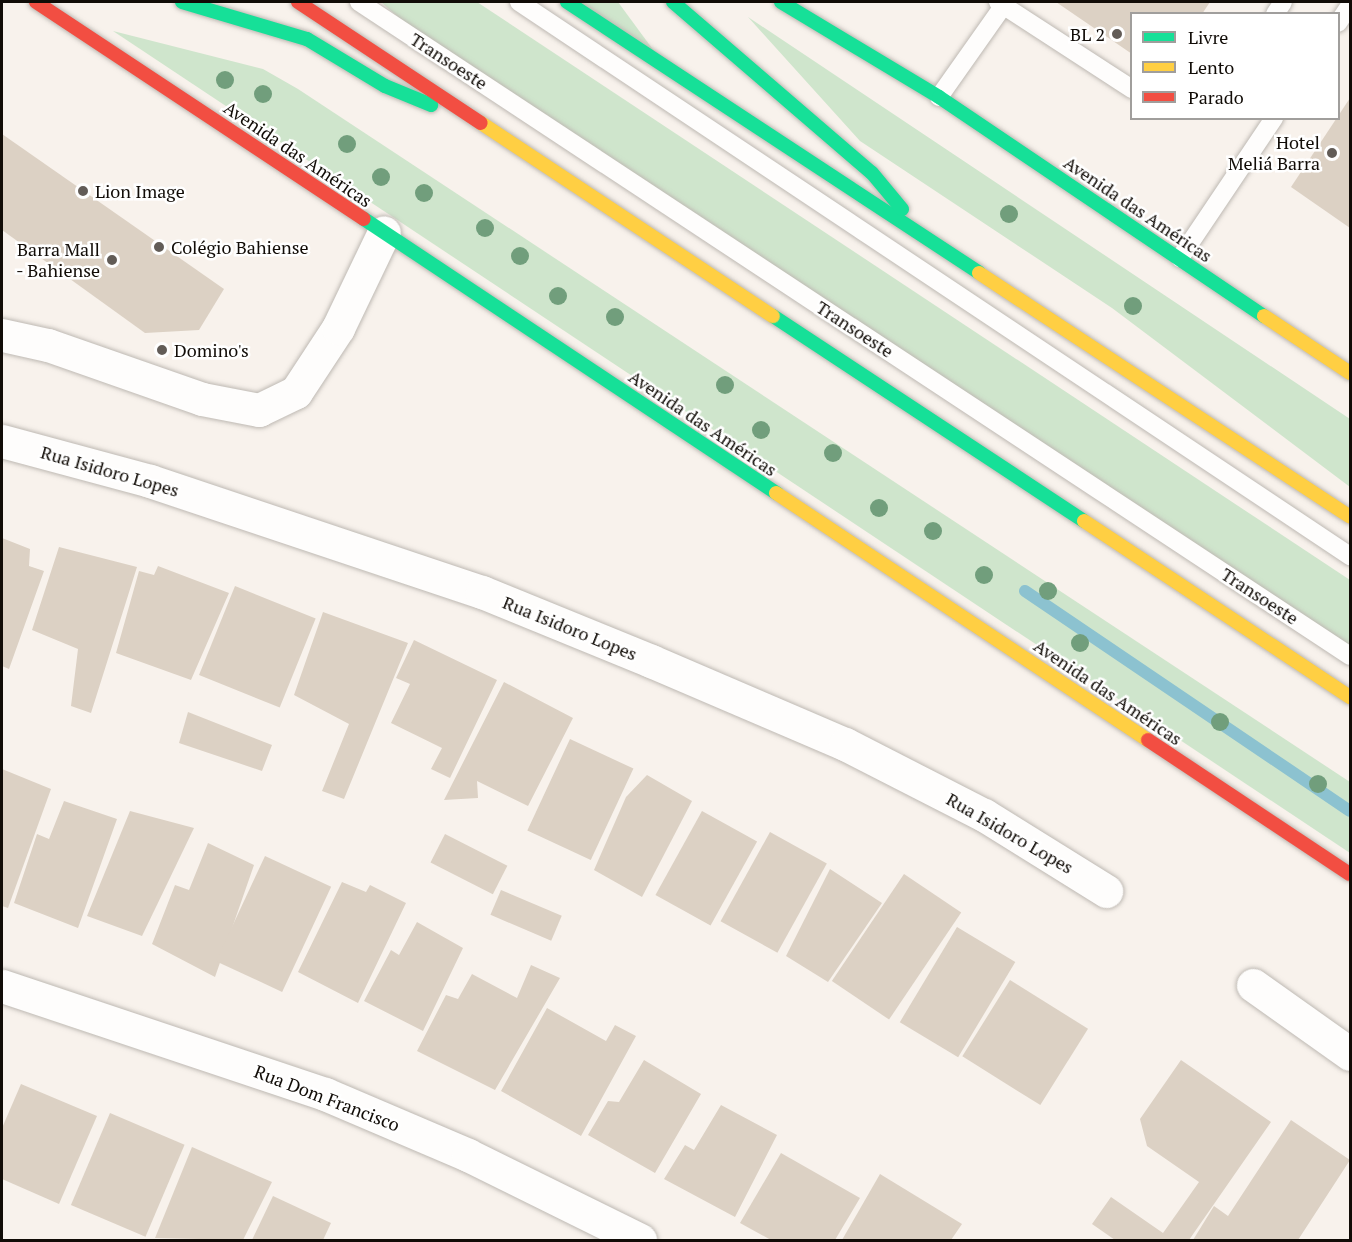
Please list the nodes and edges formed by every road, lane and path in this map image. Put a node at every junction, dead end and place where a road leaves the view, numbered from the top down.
1 (36, 2) edge
2 (182, 2) edge
3 (298, 2) edge
4 (359, 2) edge
5 (519, 2) edge
6 (567, 2) edge
7 (673, 2) edge
8 (781, 2) edge
9 (1001, 3) edge
10 (1350, 5) edge
11 (1340, 20) edge
12 (1130, 88) edge
13 (939, 97) junction
14 (482, 119) junction
15 (1273, 120) edge
16 (916, 230) junction
17 (384, 232) junction
18 (1180, 258) junction
19 (2, 335) edge
20 (1350, 372) edge
21 (2, 441) edge
22 (1350, 517) edge
23 (1350, 556) edge
24 (1350, 656) edge
25 (1350, 697) edge
26 (1350, 874) edge
27 (1106, 891) dead end
28 (1253, 985) dead end
29 (2, 986) edge
30 (1350, 1054) edge
31 (640, 1240) edge

1 - 17 main road, Avenida das Américas
2 - 14 main road
3 - 14 main road
4 - 24 lane, Transoeste
5 - 23 lane
6 - 16 main road
7 - 16 main road
8 - 13 main road, Avenida das Américas
9 - 12 lane
9 - 13 lane
10 - 11 lane
13 - 18 main road, Avenida das Américas
14 - 25 main road
15 - 18 lane
16 - 22 main road
17 - 19 street
17 - 26 main road, Avenida das Américas
18 - 20 main road, Avenida das Américas
21 - 27 street, Rua Isidoro Lopes
28 - 30 street
29 - 31 street, Rua Dom Francisco

